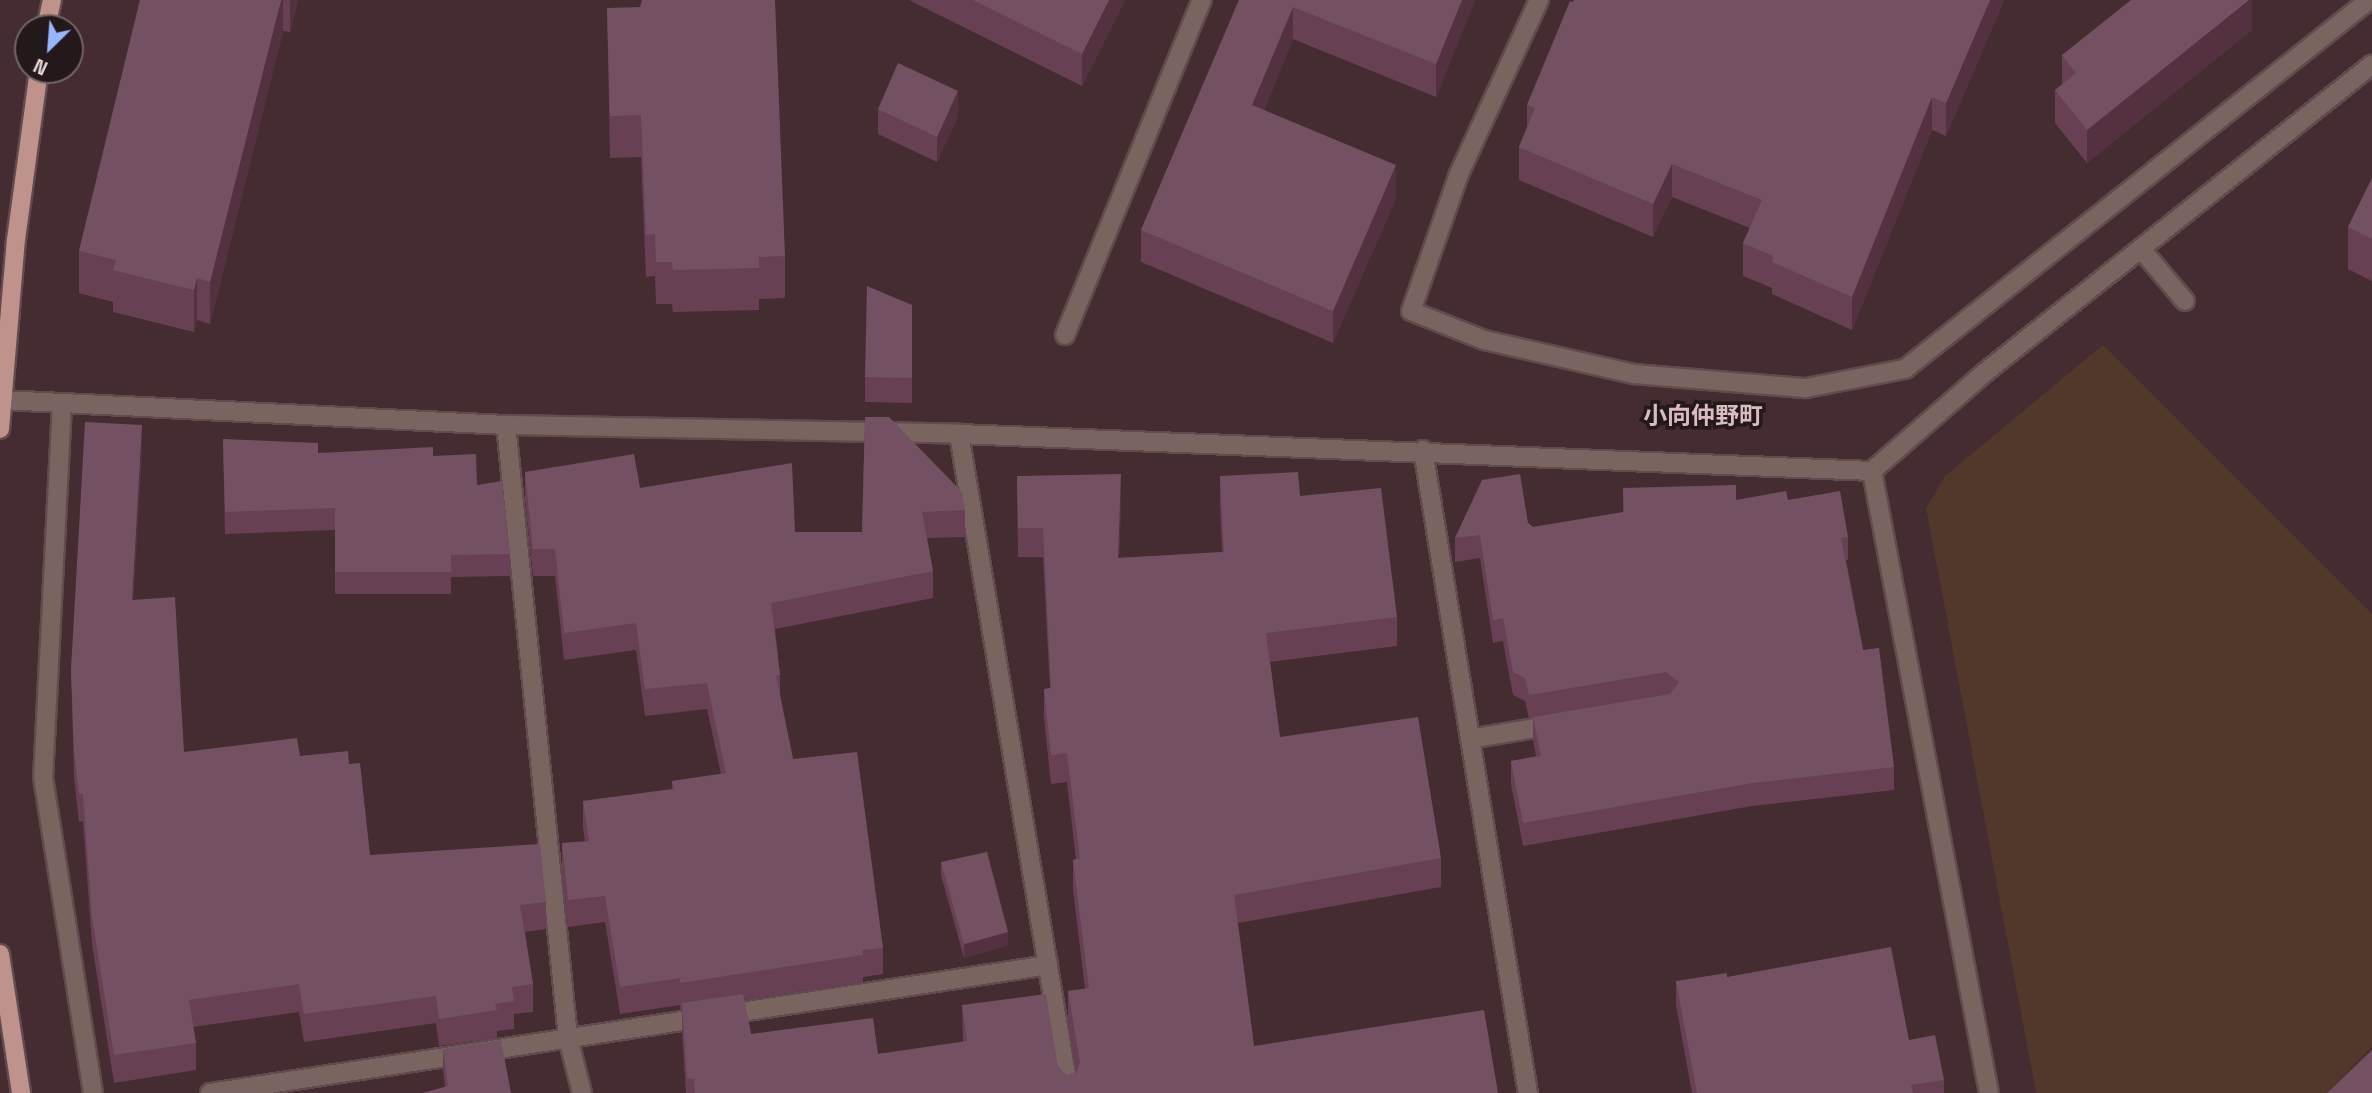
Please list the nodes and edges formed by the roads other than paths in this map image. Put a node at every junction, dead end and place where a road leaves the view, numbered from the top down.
1 (1202, 0) edge
2 (1539, 0) edge
3 (2369, 0) edge
4 (2372, 65) edge
5 (37, 84) edge
6 (2141, 249) junction
7 (2185, 301) dead end
8 (1065, 335) dead end
9 (2, 400) junction
10 (62, 404) junction
11 (506, 425) junction
12 (0, 429) edge
13 (959, 433) junction
14 (1423, 450) junction
15 (1872, 471) junction
16 (1576, 722) edge
17 (1470, 739) junction
18 (0, 954) edge
19 (1048, 965) junction
20 (568, 1038) junction
21 (21, 1093) edge
22 (93, 1093) edge
23 (210, 1093) edge
24 (582, 1093) edge
25 (1069, 1093) edge
26 (1528, 1093) edge
27 (1989, 1093) edge

1 - 8 street
2 - 3 street
4 - 6 street
5 - 9 main road
6 - 7 street
6 - 15 street
9 - 10 street
9 - 12 main road
10 - 11 street
10 - 22 street
11 - 13 street
11 - 20 street
13 - 14 street
13 - 19 street
14 - 15 street
14 - 17 street
15 - 27 street
16 - 17 street
17 - 26 street
18 - 21 main road
19 - 20 street
19 - 25 street
20 - 23 street
20 - 24 street

